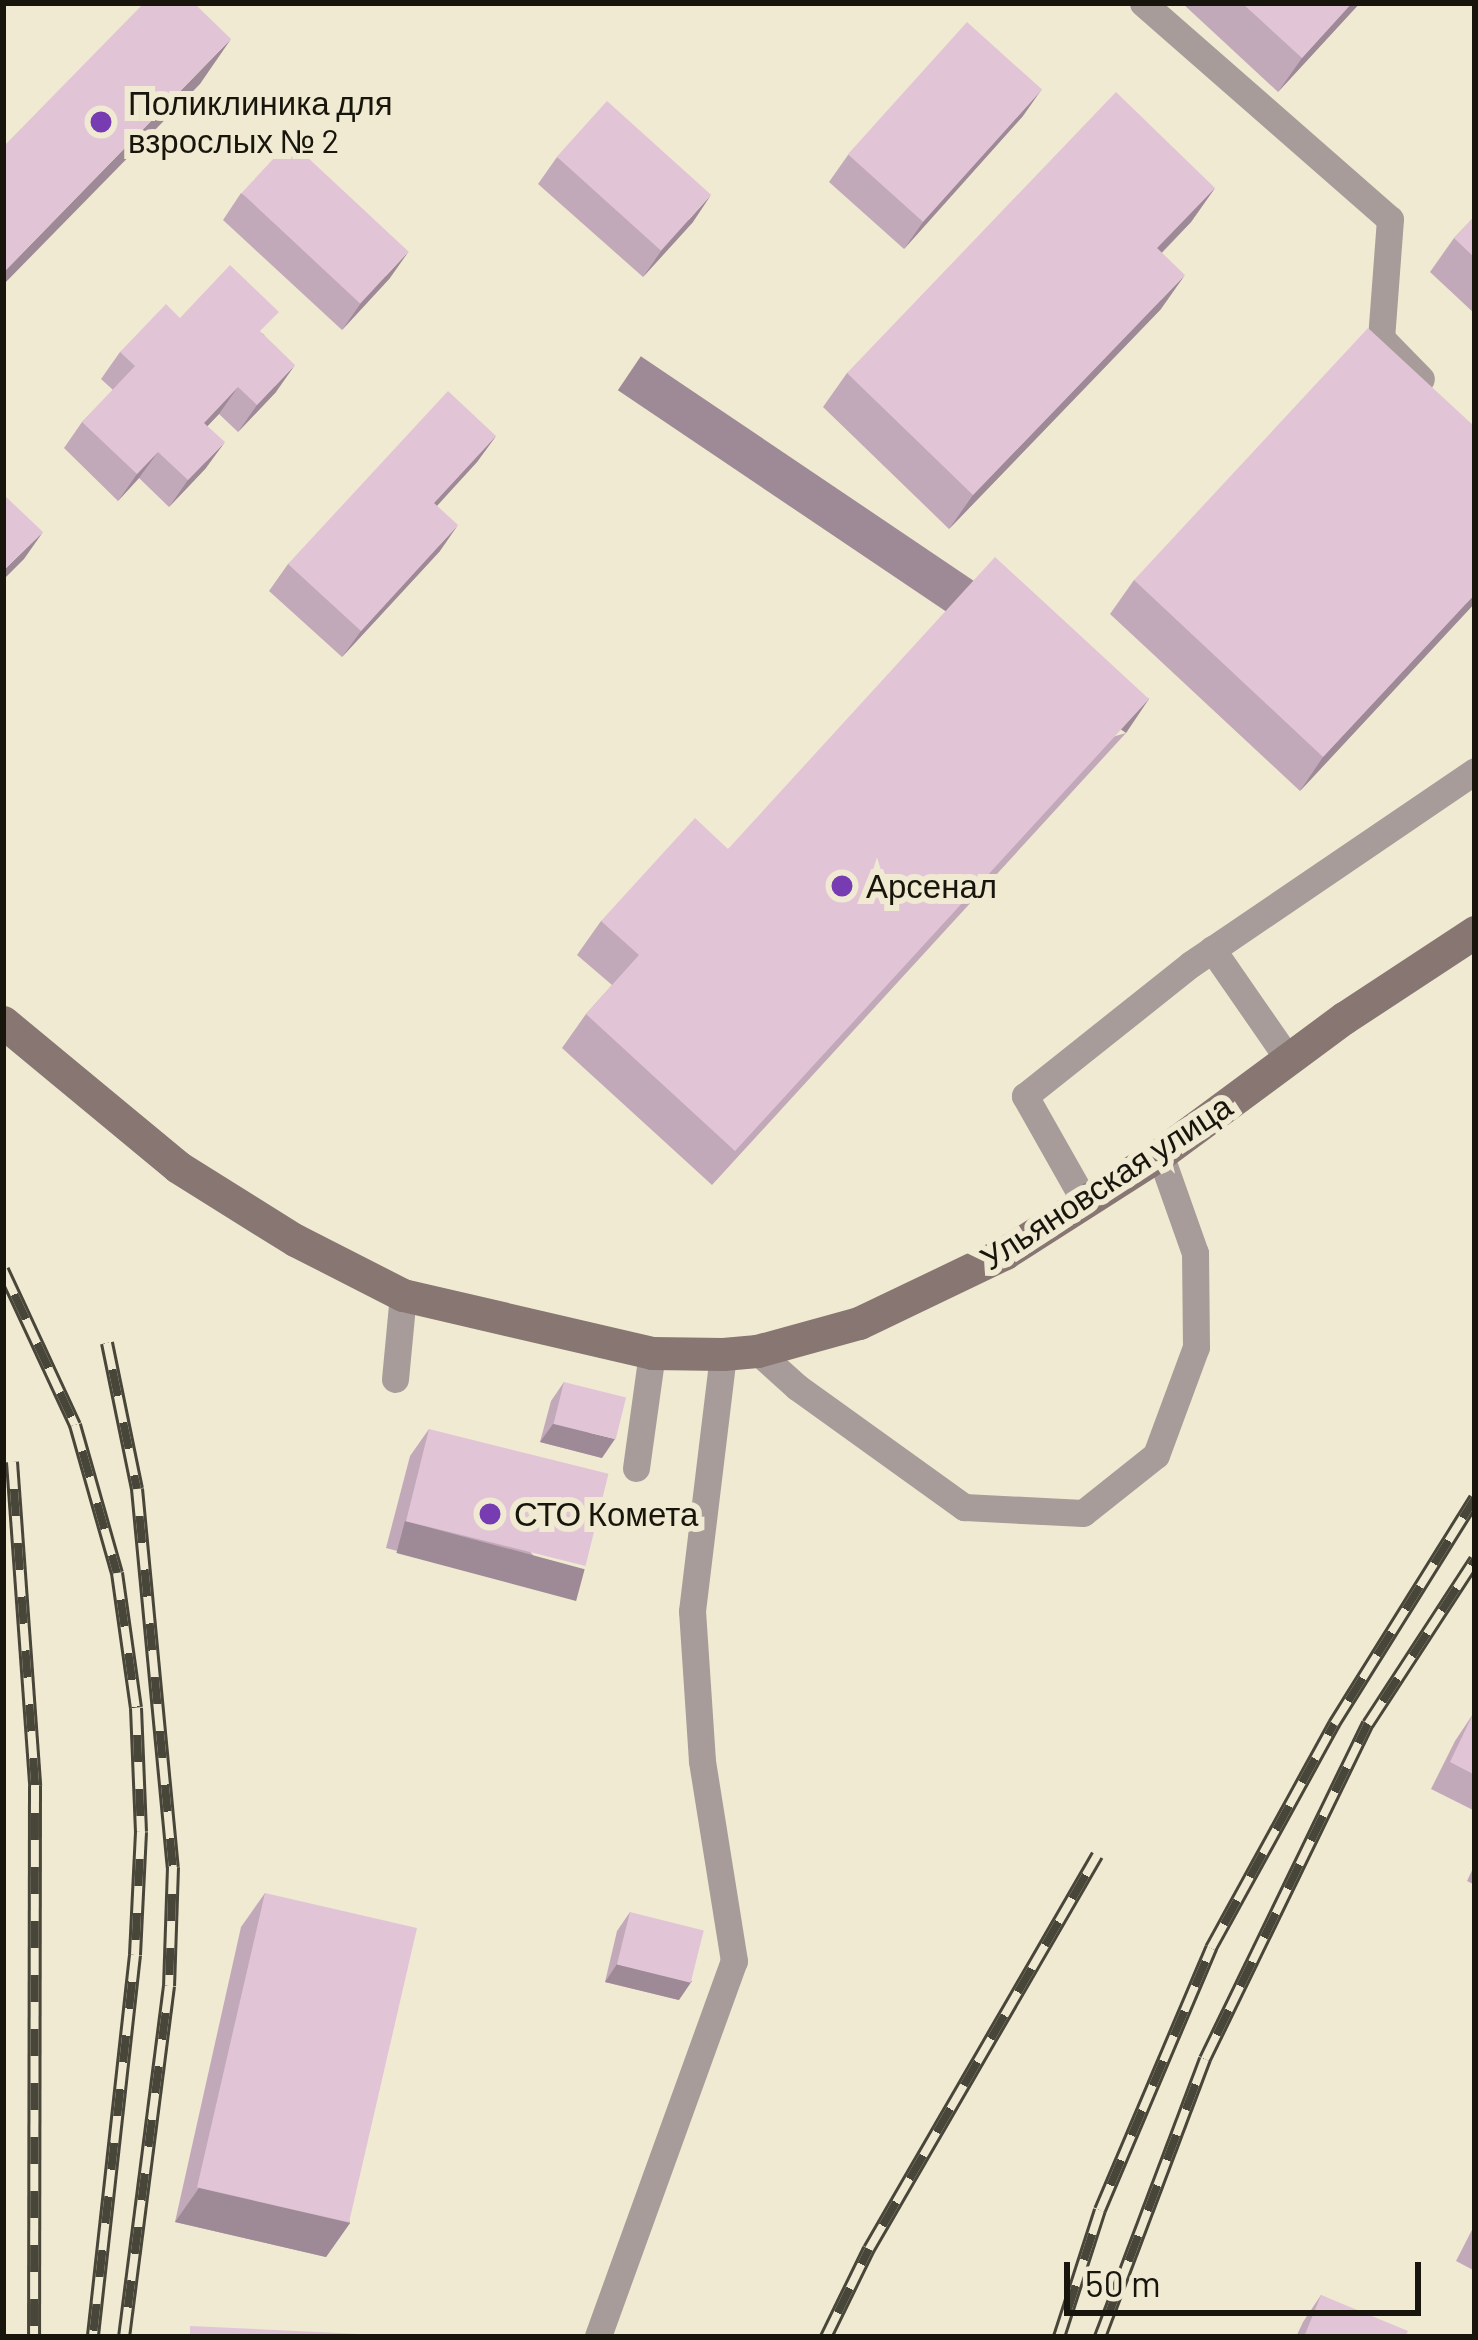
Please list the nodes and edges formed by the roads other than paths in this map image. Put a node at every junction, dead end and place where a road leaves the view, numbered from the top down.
1 (1143, 3) edge
2 (1444, 401) edge
3 (1475, 771) edge
4 (1475, 932) edge
5 (1212, 949) junction
6 (3, 1022) edge
7 (1289, 1060) junction
8 (1160, 1154) junction
9 (1085, 1202) junction
10 (403, 1295) junction
11 (757, 1351) junction
12 (652, 1353) junction
13 (722, 1354) junction
14 (395, 1379) dead end
15 (636, 1468) dead end
16 (598, 2336) edge

1 - 2 lane
3 - 5 lane
4 - 7 main road, Ульяновская улица
5 - 7 lane
5 - 9 lane
6 - 10 main road, Ульяновская улица
7 - 8 main road, Ульяновская улица
8 - 9 main road, Ульяновская улица
8 - 11 lane
9 - 11 main road, Ульяновская улица
10 - 12 main road, Ульяновская улица
10 - 14 lane
11 - 13 main road, Ульяновская улица
12 - 13 main road, Ульяновская улица
12 - 15 lane
13 - 16 lane

